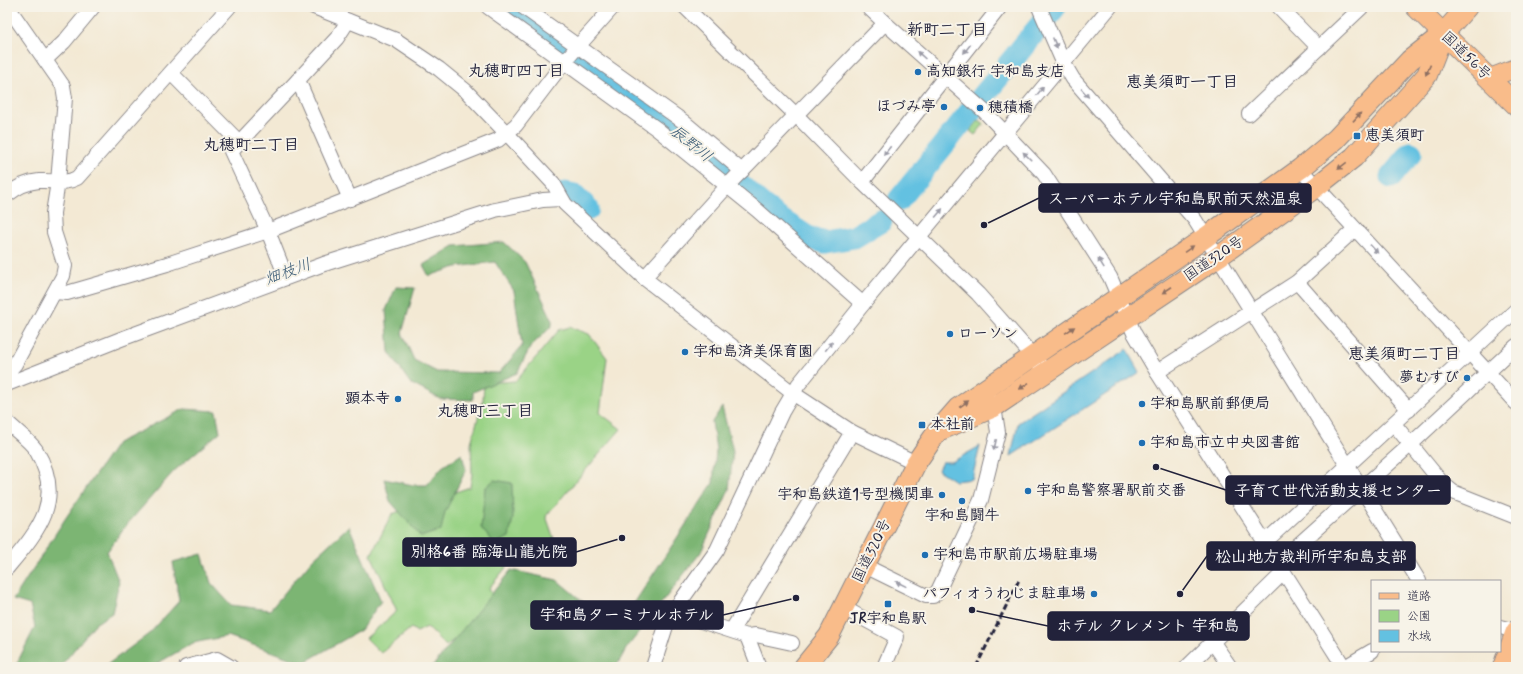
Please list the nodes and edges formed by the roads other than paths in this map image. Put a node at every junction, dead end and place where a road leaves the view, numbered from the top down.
1 (8, 7) edge
2 (93, 7) edge
3 (229, 7) edge
4 (314, 7) edge
5 (488, 7) edge
6 (523, 7) edge
7 (613, 7) edge
8 (685, 7) edge
9 (868, 7) edge
10 (1000, 7) edge
11 (1110, 7) edge
12 (1279, 7) edge
13 (1362, 7) edge
14 (1416, 7) edge
15 (1467, 7) edge
16 (1040, 9) edge
17 (883, 16) edge
18 (348, 21) junction
19 (1443, 34) junction
20 (576, 48) junction
21 (1319, 48) junction
22 (45, 60) junction
23 (564, 62) junction
24 (1063, 62) junction
25 (1516, 68) edge
26 (171, 74) junction
27 (945, 77) junction
28 (1490, 78) junction
29 (298, 80) junction
30 (1516, 105) edge
31 (1250, 114) dead end
32 (797, 116) junction
33 (507, 133) junction
34 (1005, 134) junction
35 (239, 142) junction
36 (1300, 169) junction
37 (735, 179) junction
38 (58, 182) junction
39 (862, 182) junction
40 (1316, 187) junction
41 (7, 195) edge
42 (350, 199) junction
43 (561, 199) junction
44 (1355, 229) junction
45 (268, 231) junction
46 (919, 237) junction
47 (1206, 238) junction
48 (1218, 257) junction
49 (284, 273) junction
50 (649, 273) junction
51 (1297, 282) junction
52 (54, 292) junction
53 (1118, 297) junction
54 (864, 304) junction
55 (1516, 310) edge
56 (1252, 312) junction
57 (1127, 317) junction
58 (1516, 346) edge
59 (1470, 353) junction
60 (1033, 355) junction
61 (1045, 372) junction
62 (1157, 372) junction
63 (1489, 372) junction
64 (7, 373) edge
65 (7, 384) edge
66 (799, 385) junction
67 (986, 388) junction
68 (1516, 403) edge
69 (994, 407) junction
70 (1410, 410) junction
71 (7, 422) edge
72 (1394, 424) junction
73 (852, 432) junction
74 (937, 432) junction
75 (1410, 445) junction
76 (916, 463) junction
77 (1348, 466) junction
78 (1362, 488) junction
79 (1516, 517) edge
80 (1264, 542) junction
81 (865, 566) junction
82 (1281, 567) junction
83 (7, 568) edge
84 (1418, 580) edge
85 (844, 608) junction
86 (673, 612) junction
87 (1501, 627) edge
88 (732, 630) junction
89 (1516, 631) edge
90 (747, 636) junction
91 (1212, 641) junction
92 (792, 643) dead end
93 (1371, 651) edge
94 (186, 667) edge
95 (231, 667) edge
96 (654, 667) edge
97 (759, 667) edge
98 (804, 667) edge
99 (884, 667) edge
100 (1187, 667) edge
101 (1230, 667) edge
102 (1345, 667) edge
103 (1503, 667) edge

1 - 22 street
2 - 22 street
3 - 26 street
4 - 18 street
5 - 23 street
6 - 20 street
7 - 20 street
8 - 32 street
9 - 17 street
10 -> 27 street
11 - 24 street
12 - 21 street
13 - 21 street
14 - 19 highway, 国道56号
15 - 19 highway, 国道320号
16 -> 24 street
27 -> 17 street
17 - 32 street
18 - 29 street
18 - 33 street
19 - 28 highway, 国道56号
36 -> 19 highway, 国道320号
19 -> 40 highway, 国道320号
20 - 23 street
20 - 37 street
21 - 31 street
22 - 38 street
23 - 33 street
23 - 37 street
34 -> 24 street
24 -> 47 street
25 - 28 main road
26 - 35 street
26 - 38 street
27 - 34 street
27 -> 39 street
28 - 30 highway, 国道56号
29 - 35 street
29 - 42 street
32 - 37 street
32 - 39 street
33 - 42 street
33 - 43 street
46 -> 34 street
53 -> 34 street
35 - 45 street
36 - 40 street
36 - 47 highway, 国道320号
37 - 50 street
37 - 54 street
38 - 41 street
38 - 52 street
39 - 46 street
40 - 44 street
40 - 48 highway, 国道320号
42 - 45 street
43 - 49 street
43 - 50 street
44 - 51 street
44 -> 59 street
45 - 49 street
45 - 52 street
46 - 54 street
46 - 60 street
47 - 48 street
53 -> 47 highway, 国道320号
48 - 56 street
48 -> 57 highway, 国道320号
49 - 65 street
50 - 66 street
51 - 56 street
51 - 70 street
52 - 64 street
53 - 57 street
60 -> 53 highway, 国道320号
66 -> 54 street
55 - 59 street
56 - 62 street
56 - 77 street
57 - 61 highway, 国道320号
57 - 62 street
58 - 63 street
59 - 63 street
59 - 70 street
60 - 61 street
60 - 67 highway, 国道320号
61 -> 69 highway, 国道320号
62 - 80 street
63 - 68 street
63 - 75 street
66 - 73 street
66 - 86 street
67 - 69 street
74 -> 67 highway, 国道320号
69 - 74 highway, 国道320号
69 -> 81 street
70 - 72 street
71 - 83 street
72 - 75 street
72 - 77 street
73 - 76 street
73 - 88 street
74 - 76 highway, 国道320号
75 - 78 street
75 - 79 street
76 - 81 highway, 国道320号
77 - 78 street
77 - 80 street
78 - 82 street
78 - 84 street
80 - 82 street
81 - 85 highway, 国道320号
82 - 91 street
82 - 102 street
85 - 98 highway, 国道320号
85 - 99 street
86 - 88 street
86 - 96 street
87 - 89 street
88 - 90 street
89 - 103 highway
90 - 92 street
90 - 97 street
91 - 100 street
91 - 101 street
93 - 102 street
94 - 95 street

